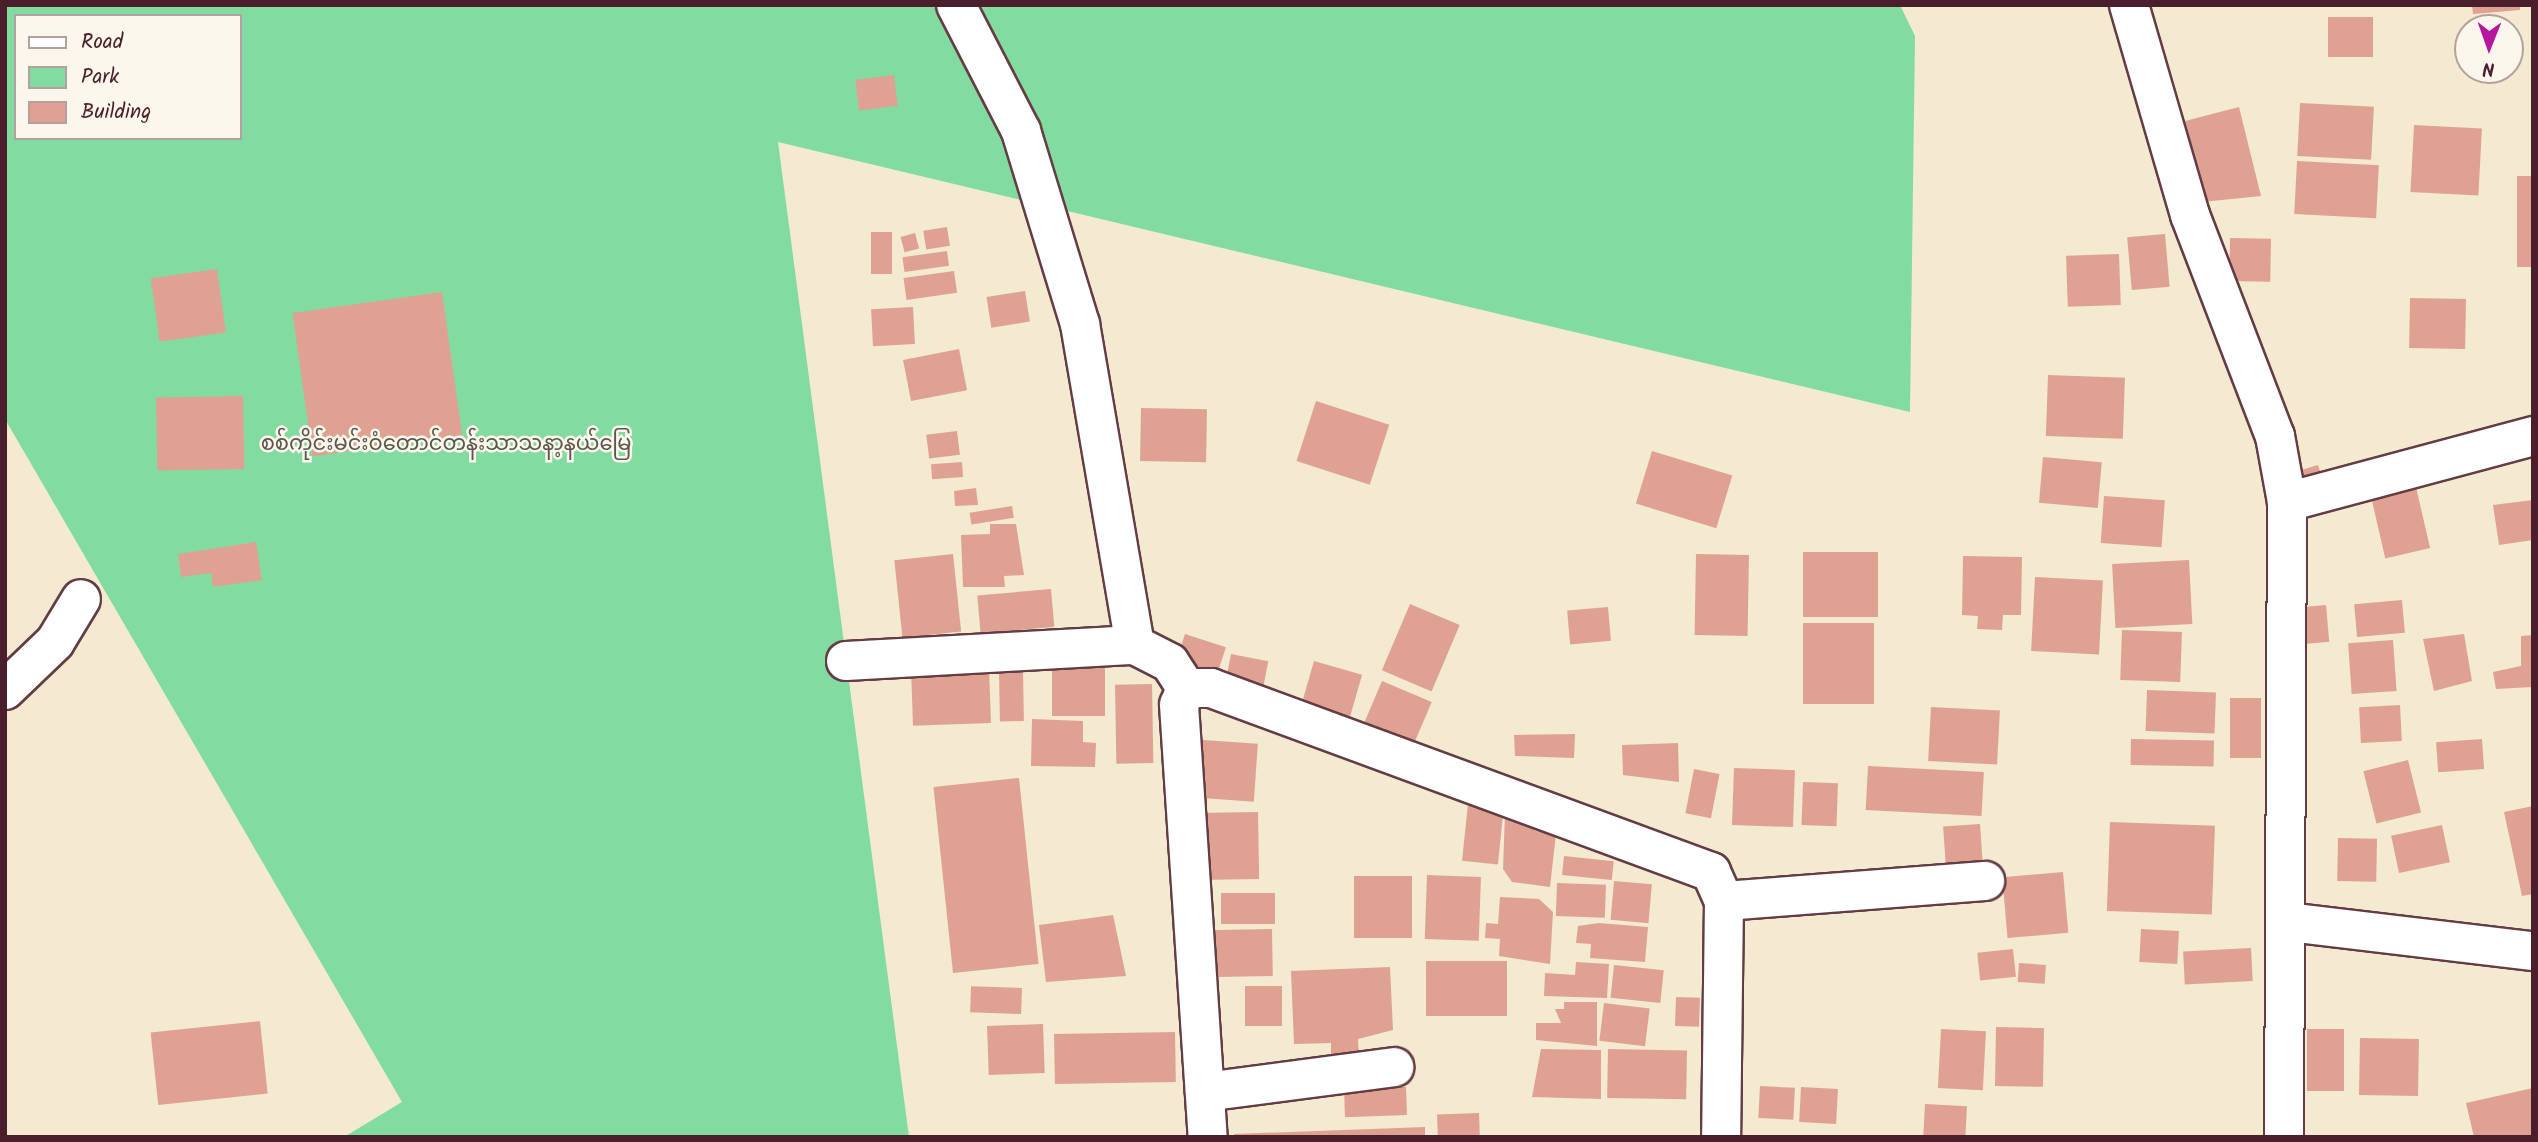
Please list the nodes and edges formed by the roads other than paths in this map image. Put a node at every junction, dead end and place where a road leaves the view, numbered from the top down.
1 (956, 5) edge
2 (2129, 5) edge
3 (2533, 436) edge
4 (2287, 502) junction
5 (81, 599) dead end
6 (1135, 645) junction
7 (846, 661) dead end
8 (1186, 688) junction
9 (5, 690) edge
10 (1985, 881) dead end
11 (1724, 901) junction
12 (2288, 922) junction
13 (2533, 951) edge
14 (1394, 1067) dead end
15 (1205, 1092) junction
16 (1208, 1137) edge
17 (1721, 1137) edge
18 (2284, 1137) edge

1 - 6 street
2 - 4 street
3 - 4 street
4 - 12 street
5 - 9 street
6 - 7 street
6 - 8 street
8 - 11 street
8 - 15 street
10 - 11 street
11 - 17 street
12 - 13 street
12 - 18 street
14 - 15 street
15 - 16 street

